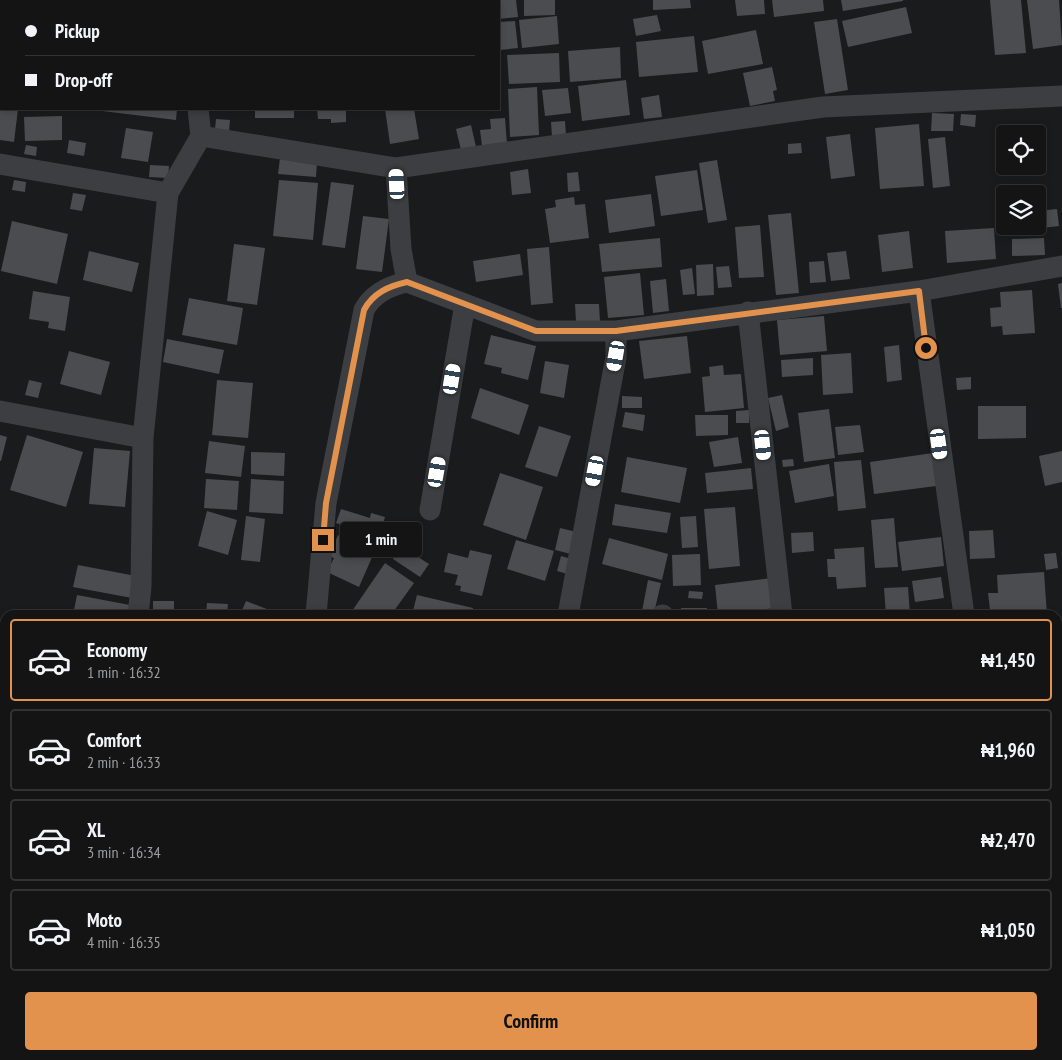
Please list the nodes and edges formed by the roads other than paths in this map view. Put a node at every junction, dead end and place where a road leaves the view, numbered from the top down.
1 (1062, 96) edge
2 (198, 110) edge
3 (201, 136) junction
4 (0, 164) edge
5 (396, 168) junction
6 (168, 193) junction
7 (1062, 266) edge
8 (407, 282) junction
9 (919, 291) junction
10 (465, 304) junction
11 (748, 312) junction
12 (616, 331) junction
13 (0, 411) edge
14 (143, 438) junction
15 (430, 510) dead end
16 (139, 610) edge
17 (316, 610) edge
18 (569, 610) edge
19 (781, 610) edge
20 (963, 610) edge

1 - 5 street
2 - 3 street
3 - 5 street
3 - 6 street
4 - 6 street
5 - 8 street
6 - 14 street
7 - 9 street
8 - 10 street
8 - 17 street
9 - 11 street
9 - 20 street
10 - 12 street
10 - 15 street
11 - 12 street
11 - 19 street
12 - 18 street
13 - 14 street
14 - 16 street

